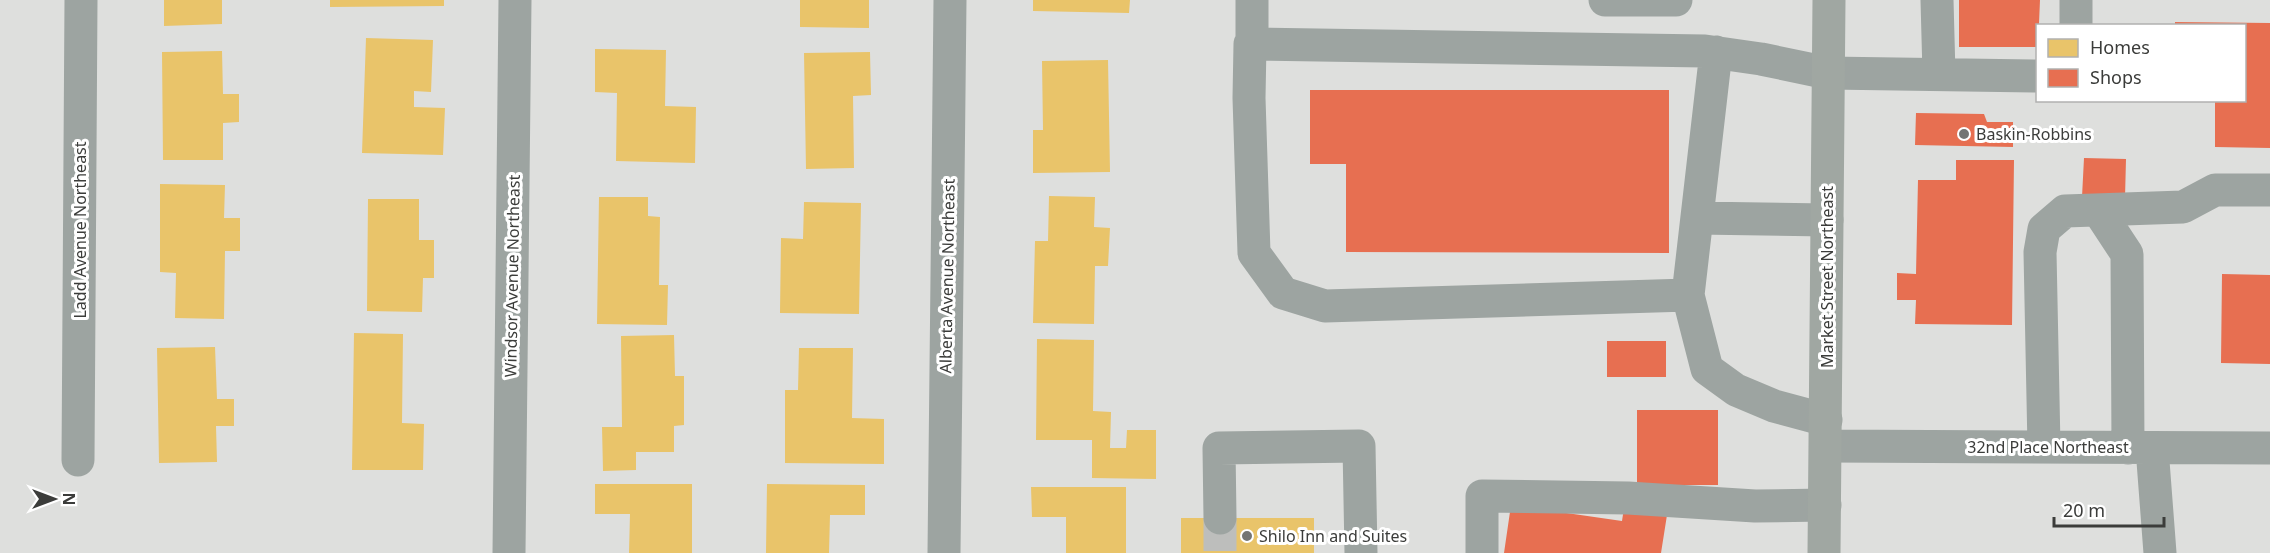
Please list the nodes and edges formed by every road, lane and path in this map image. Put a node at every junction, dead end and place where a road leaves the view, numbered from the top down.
1 (81, 0) edge
2 (515, 0) edge
3 (950, 0) edge
4 (1252, 0) edge
5 (1605, 0) edge
6 (1676, 0) edge
7 (1828, 0) edge
8 (1937, 0) edge
9 (2076, 0) edge
10 (2076, 24) edge
11 (1252, 45) junction
12 (1716, 52) junction
13 (1828, 73) junction
14 (1939, 74) junction
15 (2036, 76) edge
16 (2270, 190) edge
17 (2098, 210) junction
18 (1697, 218) junction
19 (1827, 220) junction
20 (1688, 295) junction
21 (1826, 433) junction
22 (2044, 447) junction
23 (2140, 448) junction
24 (2270, 448) edge
25 (78, 460) dead end
26 (1825, 505) junction
27 (1220, 518) tunnel mouth
28 (509, 553) edge
29 (944, 553) edge
30 (1361, 553) edge
31 (1482, 553) edge
32 (1824, 553) edge
33 (2160, 553) edge

1 - 25 street, Ladd Avenue Northeast
2 - 28 street, Windsor Avenue Northeast
3 - 29 street, Alberta Avenue Northeast
4 - 11 street
5 - 6 street
7 - 13 main road, Market Street Northeast
8 - 14 street
9 - 10 street
11 - 12 street
11 - 20 street
12 - 13 street
12 - 18 street
13 - 14 street
13 - 19 main road, Market Street Northeast
14 - 15 street
16 - 17 street
17 - 22 street
17 - 23 street
18 - 19 street
18 - 20 street
19 - 21 main road, Market Street Northeast
20 - 21 street, 32nd Place Northeast
21 - 22 street, 32nd Place Northeast
21 - 26 main road, Market Street Northeast
22 - 23 street, 32nd Place Northeast
23 - 24 street, 32nd Place Northeast
23 - 33 street
26 - 31 street
26 - 32 main road, Market Street Northeast
27 - 30 street

